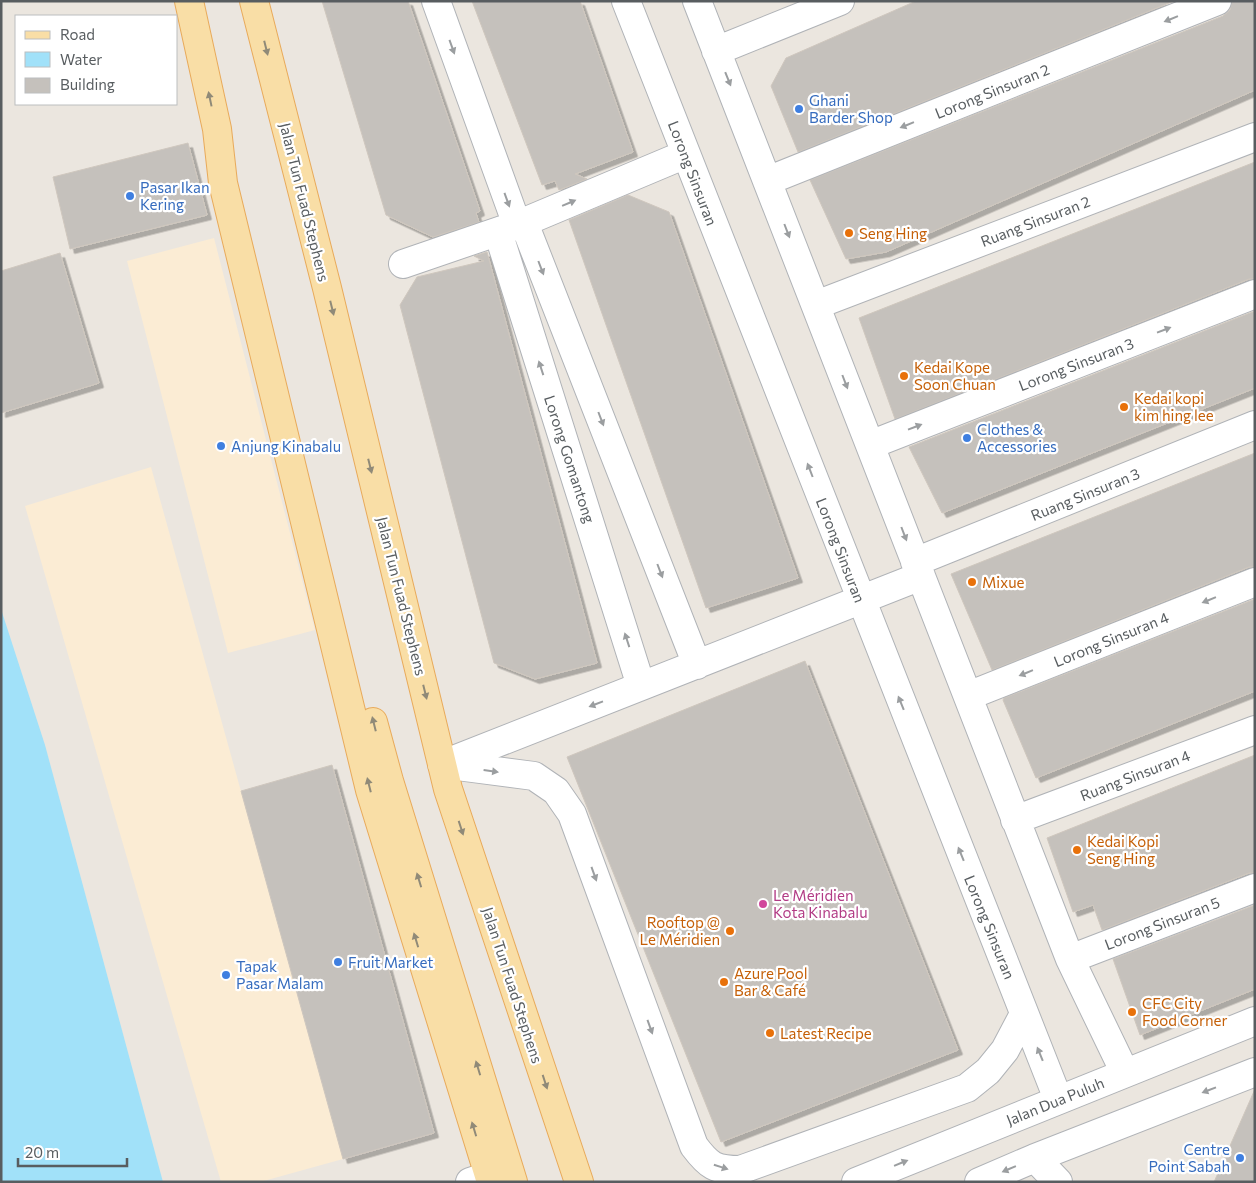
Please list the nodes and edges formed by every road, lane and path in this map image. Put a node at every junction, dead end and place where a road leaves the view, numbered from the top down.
1 (189, 1) edge
2 (254, 1) edge
3 (436, 1) edge
4 (626, 1) edge
5 (697, 1) edge
6 (840, 1) edge
7 (1217, 1) edge
8 (716, 51) junction
9 (1255, 137) edge
10 (686, 154) junction
11 (767, 181) junction
12 (513, 227) junction
13 (403, 264) dead end
14 (1255, 294) edge
15 (816, 305) junction
16 (1255, 425) edge
17 (870, 445) junction
18 (918, 569) junction
19 (1255, 582) edge
20 (860, 600) junction
21 (697, 665) junction
22 (642, 686) junction
23 (968, 696) junction
24 (1255, 730) edge
25 (442, 764) junction
26 (1015, 820) junction
27 (1255, 888) edge
28 (1070, 959) junction
29 (1024, 1014) junction
30 (1255, 1021) edge
31 (1255, 1072) edge
32 (1125, 1073) junction
33 (1058, 1099) junction
34 (1035, 1158) junction
35 (490, 1180) edge
36 (579, 1182) edge
37 (856, 1182) edge
38 (979, 1182) edge
39 (1058, 1182) edge

35 -> 1 main road
2 -> 25 main road, Jalan Tun Fuad Stephens
3 -> 12 street
4 - 10 street, Lorong Sinsuran
5 - 8 street
6 - 8 street
7 -> 11 street, Lorong Sinsuran 2
8 -> 11 street
9 - 15 street, Ruang Sinsuran 2
12 -> 10 street
20 -> 10 street, Lorong Sinsuran
11 -> 15 street
12 - 13 street
12 -> 21 street
22 -> 12 street, Lorong Gomantong
17 -> 14 street, Lorong Sinsuran 3
15 -> 17 street
16 - 18 street, Ruang Sinsuran 3
17 -> 18 street
18 - 20 street, Ruang Sinsuran 3
18 - 23 street
19 -> 23 street, Lorong Sinsuran 4
20 - 21 street, Ruang Sinsuran 3
29 -> 20 street, Lorong Sinsuran
21 - 22 street, Ruang Sinsuran 3
22 -> 25 street, Ruang Sinsuran 3
23 - 26 street
24 - 26 street, Ruang Sinsuran 4
25 -> 29 street
25 -> 36 main road, Jalan Tun Fuad Stephens
26 - 28 street
27 - 28 street, Lorong Sinsuran 5
28 - 32 street
33 -> 29 street, Lorong Sinsuran
30 - 32 street, Jalan Dua Puluh
31 -> 34 street
32 - 33 street, Jalan Dua Puluh
37 -> 33 street, Jalan Dua Puluh
34 -> 38 street
34 - 39 street

